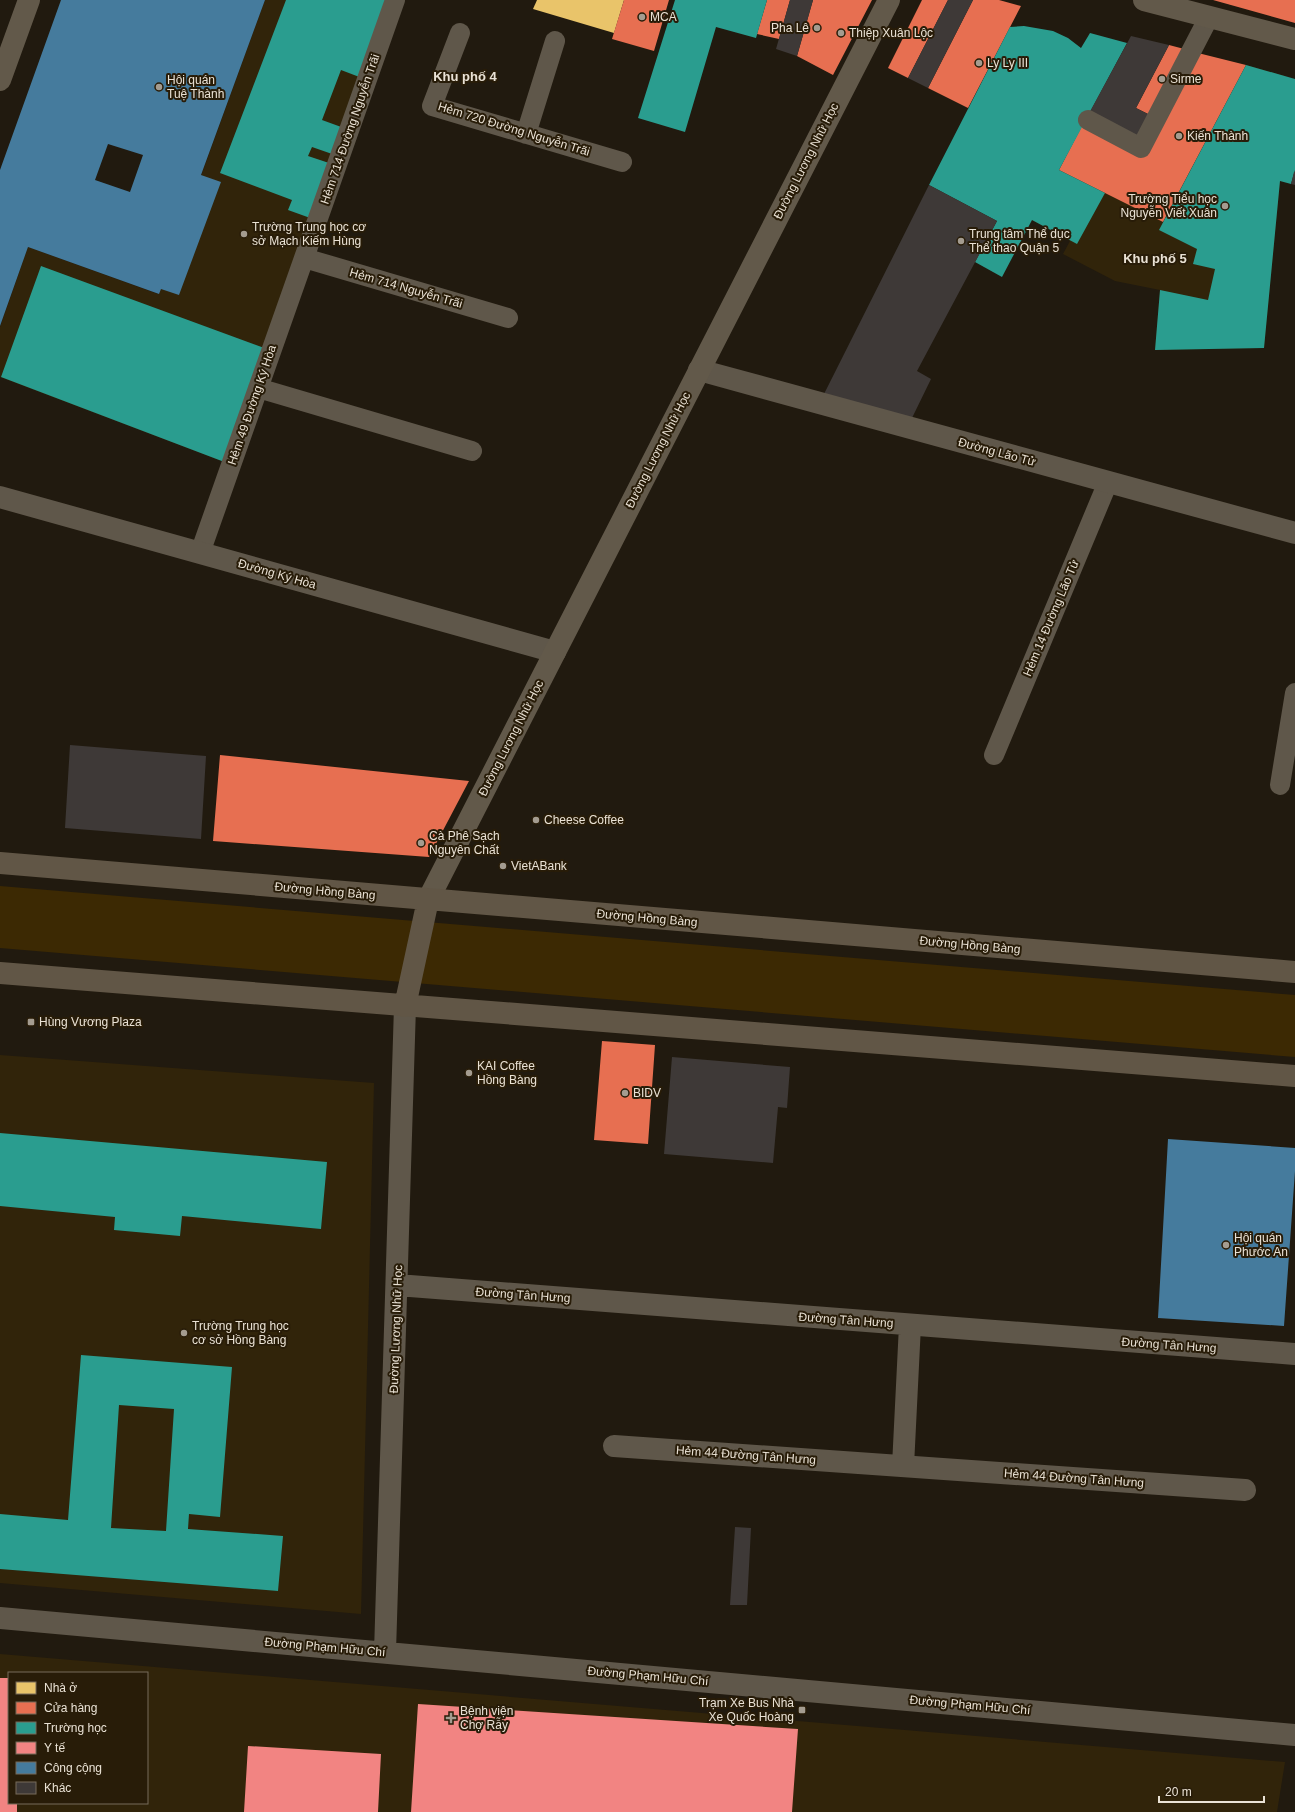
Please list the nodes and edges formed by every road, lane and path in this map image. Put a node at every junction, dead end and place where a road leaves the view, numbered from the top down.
1 (29, 0) edge
2 (395, 0) edge
3 (889, 0) edge
4 (1144, 0) edge
5 (1172, 4) edge
6 (1209, 16) junction
7 (460, 33) dead end
8 (1295, 39) edge
9 (555, 41) dead end
10 (0, 80) edge
11 (1088, 120) dead end
12 (526, 134) junction
13 (622, 162) dead end
14 (304, 258) junction
15 (508, 318) dead end
16 (699, 370) junction
17 (258, 388) junction
18 (472, 451) dead end
19 (1108, 482) junction
20 (0, 497) edge
21 (1295, 533) edge
22 (200, 553) junction
23 (555, 652) junction
24 (1295, 693) edge
25 (994, 755) dead end
26 (1280, 784) dead end
27 (0, 863) edge
28 (428, 900) junction
29 (1295, 972) edge
30 (0, 974) edge
31 (405, 1006) junction
32 (1295, 1076) edge
33 (397, 1285) junction
34 (910, 1325) junction
35 (1295, 1354) edge
36 (614, 1446) dead end
37 (903, 1466) junction
38 (1245, 1490) dead end
39 (0, 1618) edge
40 (385, 1652) junction
41 (1295, 1735) edge

1 - 10 street
2 - 14 lane, Hẻm 714 Đường Nguyễn Trãi
3 - 16 street, Đường Lương Nhữ Học
4 - 5 street
5 - 6 street
6 - 8 street
6 - 11 lane
7 - 12 lane, Hẻm 720 Đường Nguyễn Trãi
9 - 12 lane
12 - 13 lane, Hẻm 720 Đường Nguyễn Trãi
14 - 15 lane, Hẻm 714 Nguyễn Trãi
14 - 17 lane, Hẻm 49 Đường Ký Hòa
16 - 19 street, Đường Lão Tử
16 - 23 street, Đường Lương Nhữ Học
17 - 18 lane
17 - 22 lane, Hẻm 49 Đường Ký Hòa
19 - 21 street, Đường Lão Tử
19 - 25 lane, Hẻm 14 Đường Lão Tử
20 - 22 street, Đường Ký Hòa
22 - 23 street, Đường Ký Hòa
23 - 28 street, Đường Lương Nhữ Học
24 - 26 lane
27 - 28 main road, Đường Hồng Bàng
28 - 29 main road, Đường Hồng Bàng
28 - 31 main road
30 - 31 main road
31 - 32 main road
31 - 33 street, Đường Lương Nhữ Học
33 - 34 street, Đường Tân Hưng
33 - 40 street, Đường Lương Nhữ Học
34 - 35 street, Đường Tân Hưng
34 - 37 street
36 - 37 street, Hẻm 44 Đường Tân Hưng
37 - 38 street, Hẻm 44 Đường Tân Hưng
39 - 40 street, Đường Phạm Hữu Chí
40 - 41 street, Đường Phạm Hữu Chí

